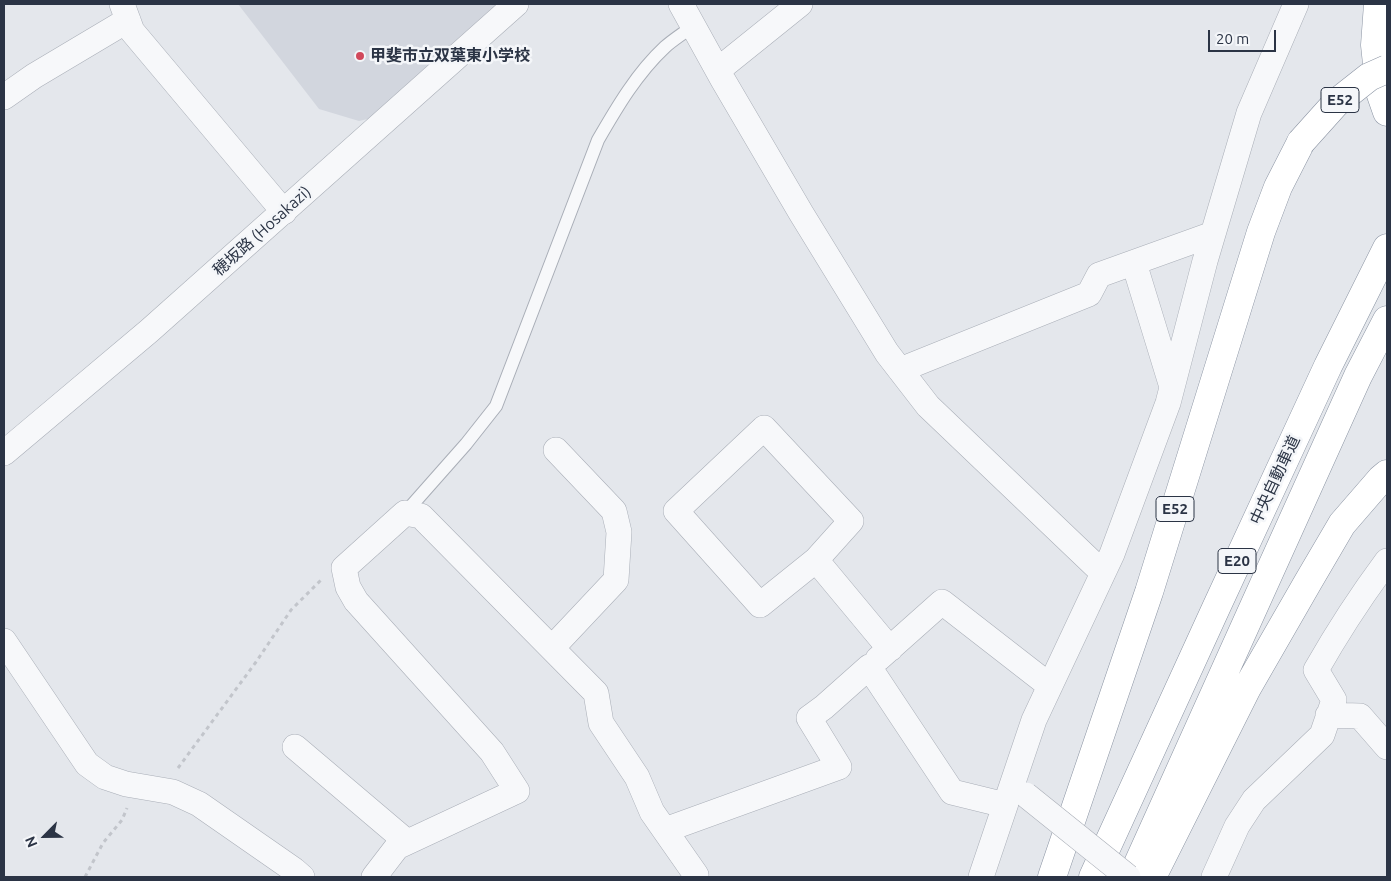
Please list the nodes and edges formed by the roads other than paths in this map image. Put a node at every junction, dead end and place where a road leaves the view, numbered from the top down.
1 (516, 4) edge
2 (681, 4) edge
3 (800, 4) edge
4 (1296, 4) edge
5 (1378, 4) edge
6 (125, 12) edge
7 (693, 26) junction
8 (1387, 68) edge
9 (718, 70) junction
10 (4, 97) edge
11 (1387, 112) edge
12 (284, 212) junction
13 (1213, 234) junction
14 (1387, 248) edge
15 (1134, 263) junction
16 (1387, 320) edge
17 (900, 370) junction
18 (1172, 387) junction
19 (556, 450) dead end
20 (4, 453) edge
21 (1387, 474) edge
22 (405, 513) junction
23 (816, 560) junction
24 (1386, 564) edge
25 (1103, 573) junction
26 (4, 641) edge
27 (552, 648) junction
28 (890, 649) junction
29 (869, 667) junction
30 (1050, 686) junction
31 (1328, 715) junction
32 (296, 747) dead end
33 (1387, 748) edge
34 (1014, 794) junction
35 (665, 830) junction
36 (407, 842) junction
37 (302, 877) edge
38 (374, 877) edge
39 (695, 877) edge
40 (981, 877) edge
41 (1052, 877) edge
42 (1093, 877) edge
43 (1128, 877) edge
44 (1132, 877) edge
45 (1152, 877) edge
46 (1214, 877) edge

1 - 12 street, 穂坂路 (Hosakazi)
2 - 7 street
3 - 9 street
4 - 13 street
5 - 11 highway
6 - 10 street
6 - 12 street
7 - 9 street
7 - 22 lane
8 - 41 highway, E52, bridge
9 - 17 street
12 - 20 street, 穂坂路 (Hosakazi)
13 - 15 street
13 - 18 street
14 - 42 highway, 中央自動車道 / E20
15 - 17 street
15 - 18 street
16 - 44 highway, 中央自動車道 / E20
17 - 25 street
18 - 25 street
19 - 27 street
21 - 45 highway
22 - 27 street
22 - 36 street
23 - 23 street
23 - 28 street
24 - 31 street
25 - 30 street
26 - 37 street
27 - 35 street
28 - 29 street
28 - 30 street
29 - 34 street
29 - 35 street
30 - 34 street
31 - 33 street
31 - 46 street
32 - 36 street
34 - 40 street
34 - 43 street, bridge
35 - 39 street
36 - 38 street

